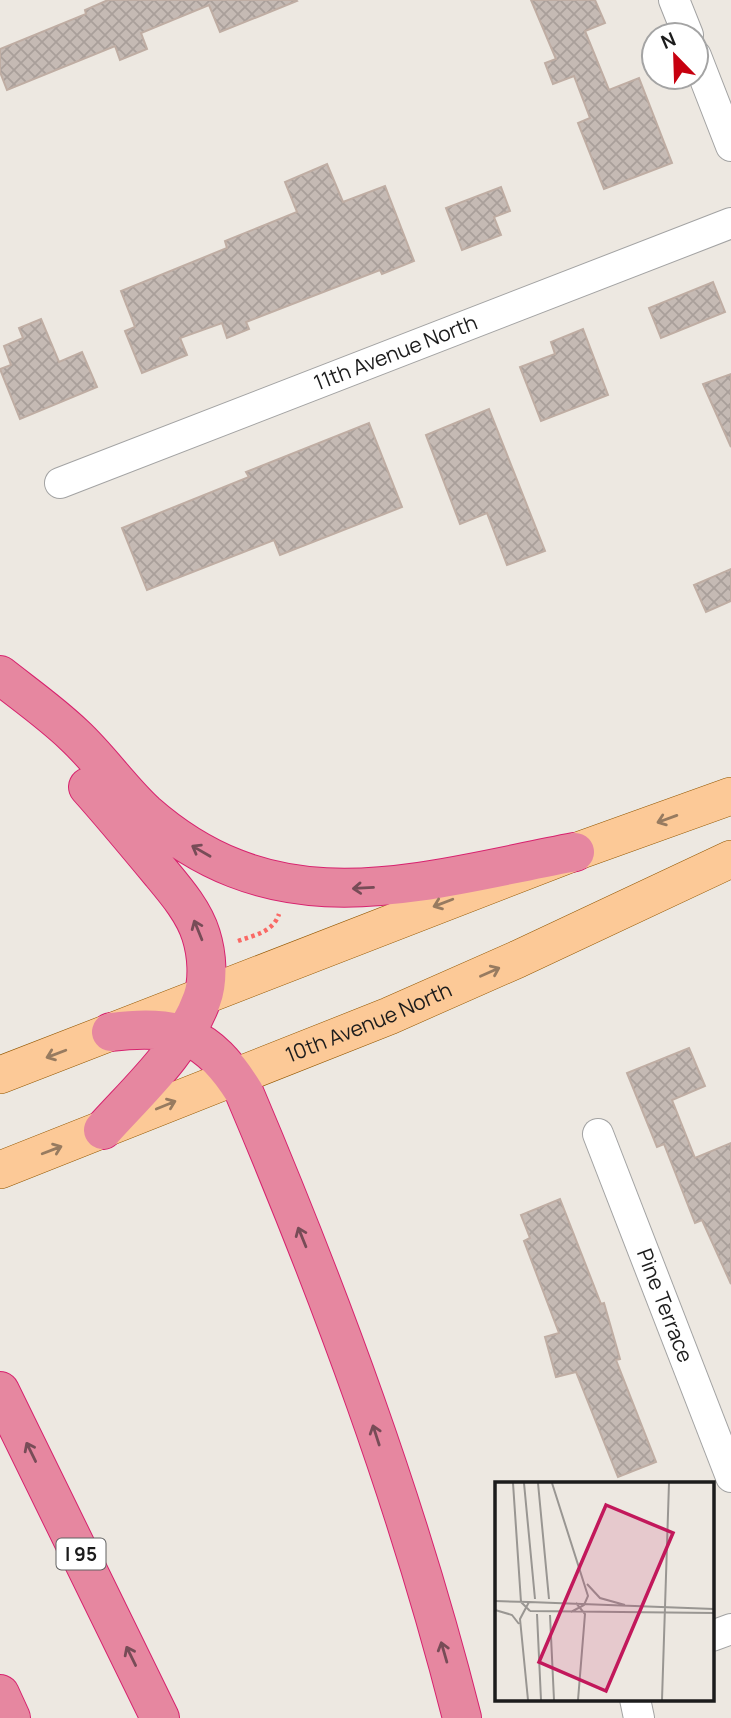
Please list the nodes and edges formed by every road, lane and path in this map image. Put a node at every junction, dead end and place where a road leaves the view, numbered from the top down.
1 (674, 0) edge
2 (682, 21) edge
3 (710, 91) edge
4 (731, 146) edge
5 (731, 223) edge
6 (60, 483) dead end
7 (0, 675) edge
8 (0, 684) edge
9 (731, 796) edge
10 (575, 852) junction
11 (731, 859) edge
12 (282, 904) dead end
13 (238, 941) dead end
14 (203, 996) junction
15 (111, 1032) junction
16 (183, 1034) junction
17 (0, 1075) edge
18 (234, 1077) junction
19 (103, 1130) junction
20 (598, 1134) dead end
21 (1, 1170) edge
22 (0, 1391) edge
23 (731, 1477) edge
24 (731, 1629) edge
25 (714, 1635) edge
26 (0, 1694) edge
27 (635, 1700) edge
28 (11, 1718) edge
29 (160, 1718) edge
30 (462, 1718) edge
31 (639, 1718) edge

1 - 2 street
3 - 4 street
5 - 6 street, 11th Avenue North
10 -> 7 highway
14 -> 8 highway
9 -> 10 main road
10 -> 14 main road
18 -> 11 main road, 10th Avenue North
12 - 13 path
14 - 15 main road
14 - 16 highway
15 - 16 highway
15 -> 17 main road
16 - 18 highway
16 - 19 highway
19 -> 18 main road, 10th Avenue North
30 -> 18 highway
21 -> 19 main road, 10th Avenue North
20 - 23 street, Pine Terrace
29 -> 22 highway, I 95
24 - 25 street
26 - 28 highway
27 - 31 street

